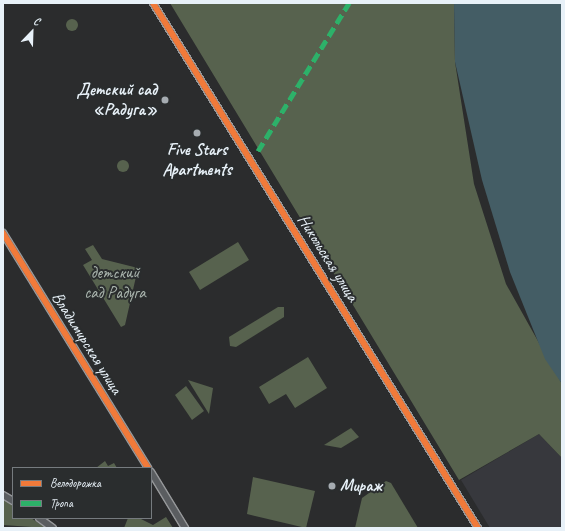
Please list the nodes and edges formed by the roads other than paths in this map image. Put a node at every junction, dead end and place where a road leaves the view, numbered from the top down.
1 (153, 3) edge
2 (3, 233) edge
3 (147, 467) edge
4 (152, 474) edge
5 (3, 495) edge
6 (12, 500) edge
7 (40, 519) edge
8 (53, 528) edge
9 (185, 528) edge
10 (478, 528) edge

1 - 10 street, Никольская улица
2 - 3 street, Владимирская улица
4 - 9 street
5 - 6 street
7 - 8 street

